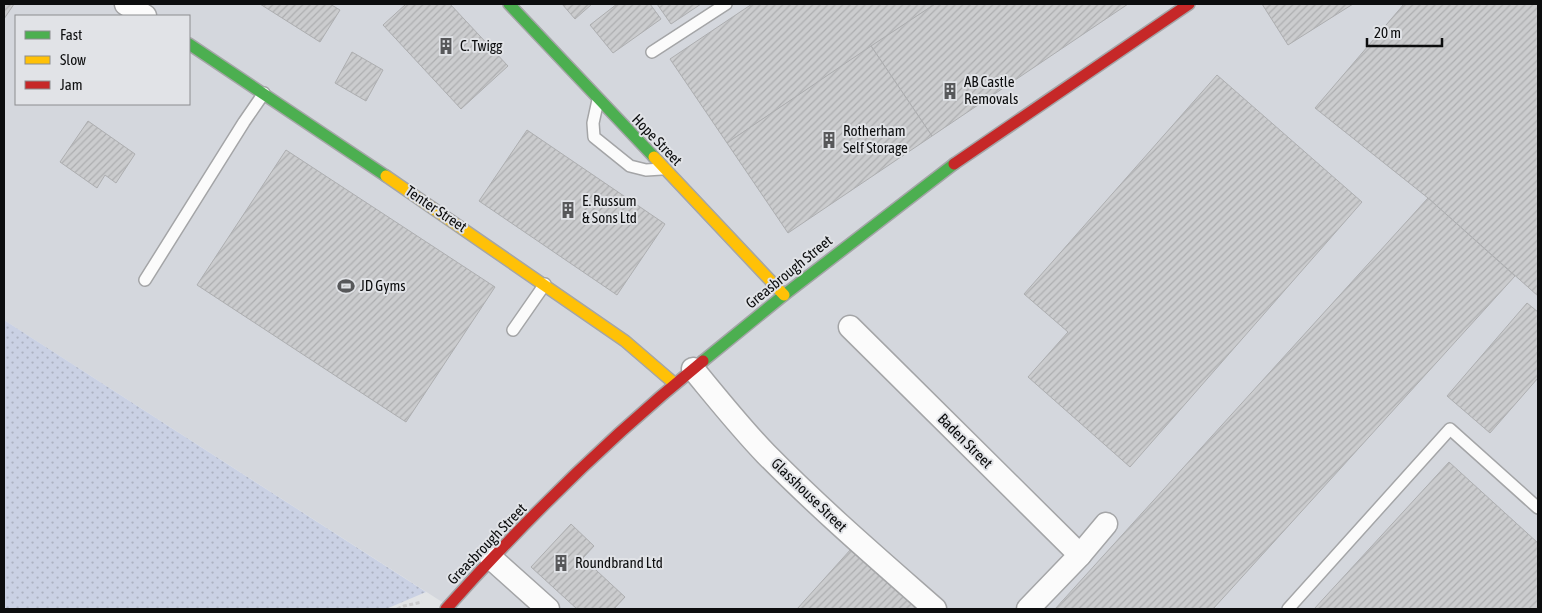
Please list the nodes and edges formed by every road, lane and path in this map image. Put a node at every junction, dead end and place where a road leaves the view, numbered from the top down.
1 (126, 4) edge
2 (509, 4) edge
3 (726, 4) edge
4 (1189, 4) edge
5 (143, 15) edge
6 (190, 45) edge
7 (652, 52) dead end
8 (264, 93) junction
9 (598, 100) junction
10 (664, 169) junction
11 (145, 280) dead end
12 (545, 284) junction
13 (784, 295) junction
14 (850, 327) dead end
15 (513, 330) dead end
16 (693, 369) junction
17 (675, 384) junction
18 (1538, 508) edge
19 (1106, 524) dead end
20 (1080, 555) junction
21 (491, 558) junction
22 (446, 609) edge
23 (548, 609) edge
24 (935, 609) edge
25 (1028, 609) edge
26 (1288, 609) edge

1 - 5 street
2 - 9 street, Hope Street
3 - 7 lane
4 - 13 street, Greasbrough Street
6 - 8 street, Tenter Street
8 - 11 lane
8 - 12 street, Tenter Street
9 - 10 street, Hope Street
9 - 10 lane
10 - 13 street, Hope Street
12 - 15 lane
12 - 17 street, Tenter Street
13 - 16 street, Greasbrough Street
14 - 20 street, Baden Street
16 - 17 street, Greasbrough Street
16 - 24 street, Glasshouse Street
17 - 21 street, Greasbrough Street
18 - 26 lane
19 - 20 street
20 - 25 street
21 - 22 street, Greasbrough Street
21 - 23 street

